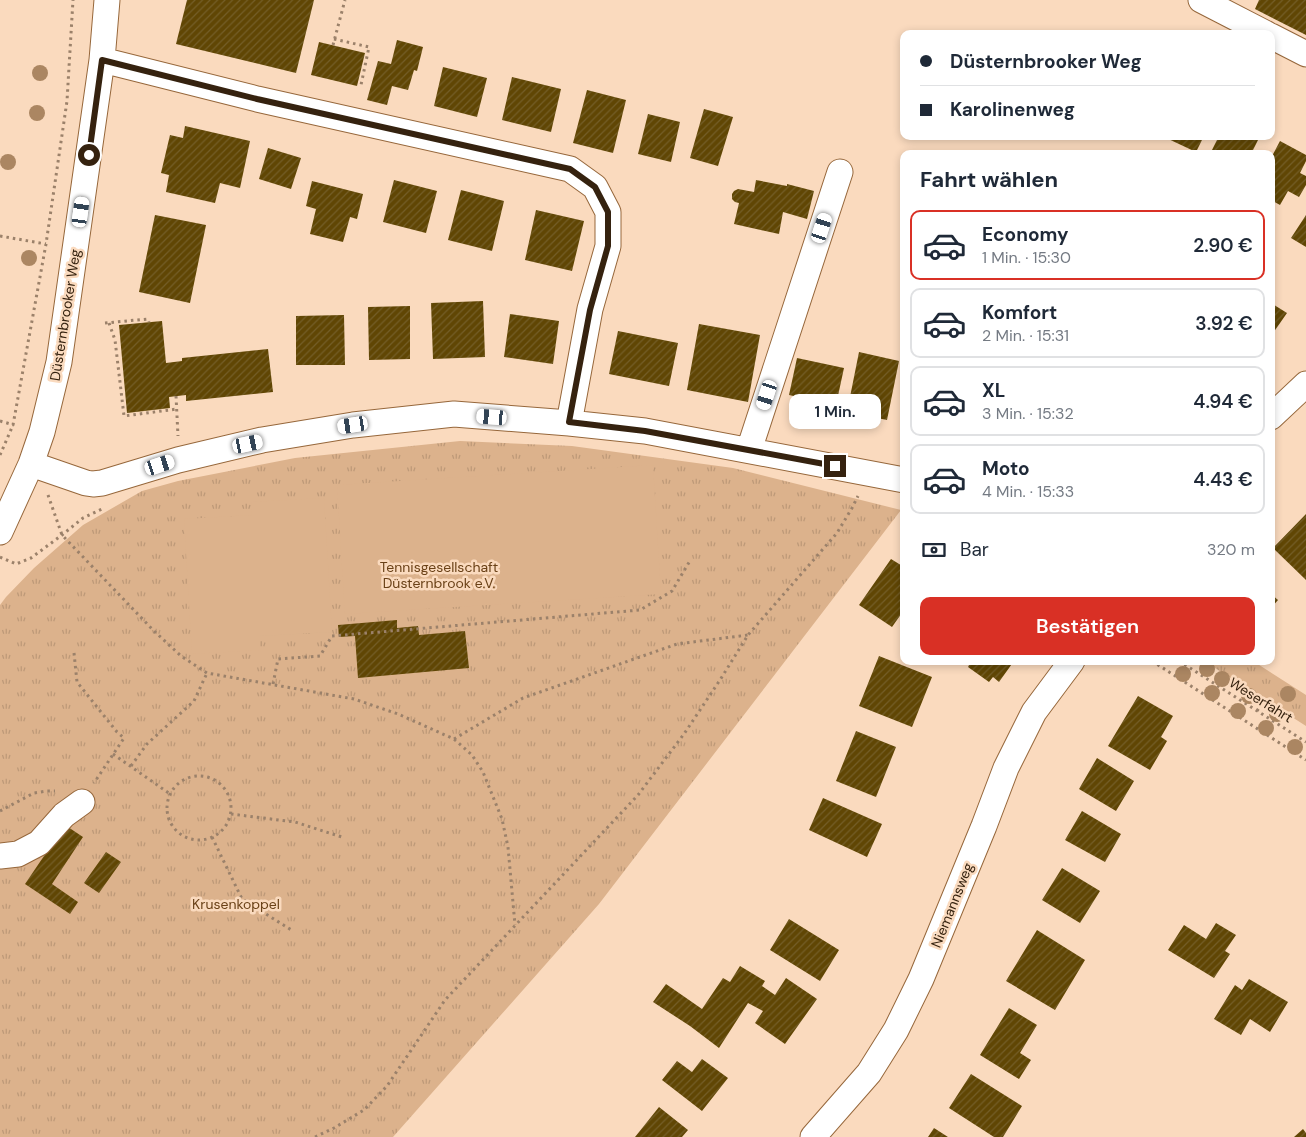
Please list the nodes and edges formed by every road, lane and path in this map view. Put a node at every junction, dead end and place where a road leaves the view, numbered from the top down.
1 (73, 0) edge
2 (107, 0) edge
3 (345, 0) edge
4 (1201, 0) edge
5 (1259, 30) edge
6 (1275, 38) edge
7 (334, 39) junction
8 (333, 45) dead end
9 (1306, 54) edge
10 (102, 60) junction
11 (361, 85) dead end
12 (840, 172) dead end
13 (0, 236) edge
14 (38, 243) dead end
15 (149, 322) dead end
16 (1306, 384) edge
17 (176, 396) dead end
18 (1275, 413) edge
19 (0, 421) edge
20 (569, 422) junction
21 (13, 425) junction
22 (749, 450) junction
23 (0, 455) edge
24 (38, 467) junction
25 (869, 472) junction
26 (900, 479) edge
27 (106, 507) dead end
28 (0, 532) edge
29 (62, 535) junction
30 (0, 558) edge
31 (691, 560) dead end
32 (748, 635) junction
33 (74, 653) dead end
34 (1069, 665) edge
35 (1158, 665) edge
36 (1185, 665) edge
37 (207, 673) junction
38 (273, 684) junction
39 (1264, 700) dead end
40 (1257, 711) junction
41 (454, 739) junction
42 (1306, 742) edge
43 (113, 754) junction
44 (1306, 760) edge
45 (132, 766) junction
46 (170, 794) junction
47 (82, 802) junction
48 (0, 811) edge
49 (231, 814) junction
50 (212, 837) junction
51 (345, 838) dead end
52 (0, 856) edge
53 (515, 925) junction
54 (293, 931) dead end
55 (315, 1137) edge
56 (814, 1137) edge

1 - 21 path
2 - 10 street, Düsternbrooker Weg
3 - 7 path
4 - 5 street
6 - 9 street
7 - 8 path
7 - 11 path
10 - 20 street
10 - 24 street, Düsternbrooker Weg
12 - 22 street
13 - 14 path
15 - 17 path
16 - 18 street
19 - 21 path
20 - 22 street
20 - 24 street
21 - 23 path
22 - 25 street
24 - 28 street, Düsternbrooker Weg
24 - 29 path
25 - 26 street
25 - 32 path
27 - 29 path
29 - 30 path
29 - 37 path
31 - 38 path
32 - 41 path
32 - 53 path
33 - 43 path
34 - 56 street, Niemannsweg
35 - 44 path
36 - 40 path, Weserfahrt
37 - 38 path
37 - 45 path
38 - 41 path
39 - 40 path
40 - 42 path, Weserfahrt
41 - 53 path
43 - 45 path
43 - 47 path
45 - 46 path
46 - 49 path
46 - 50 path
47 - 48 path
47 - 52 street
49 - 50 path
49 - 51 path
50 - 54 path
53 - 55 path

